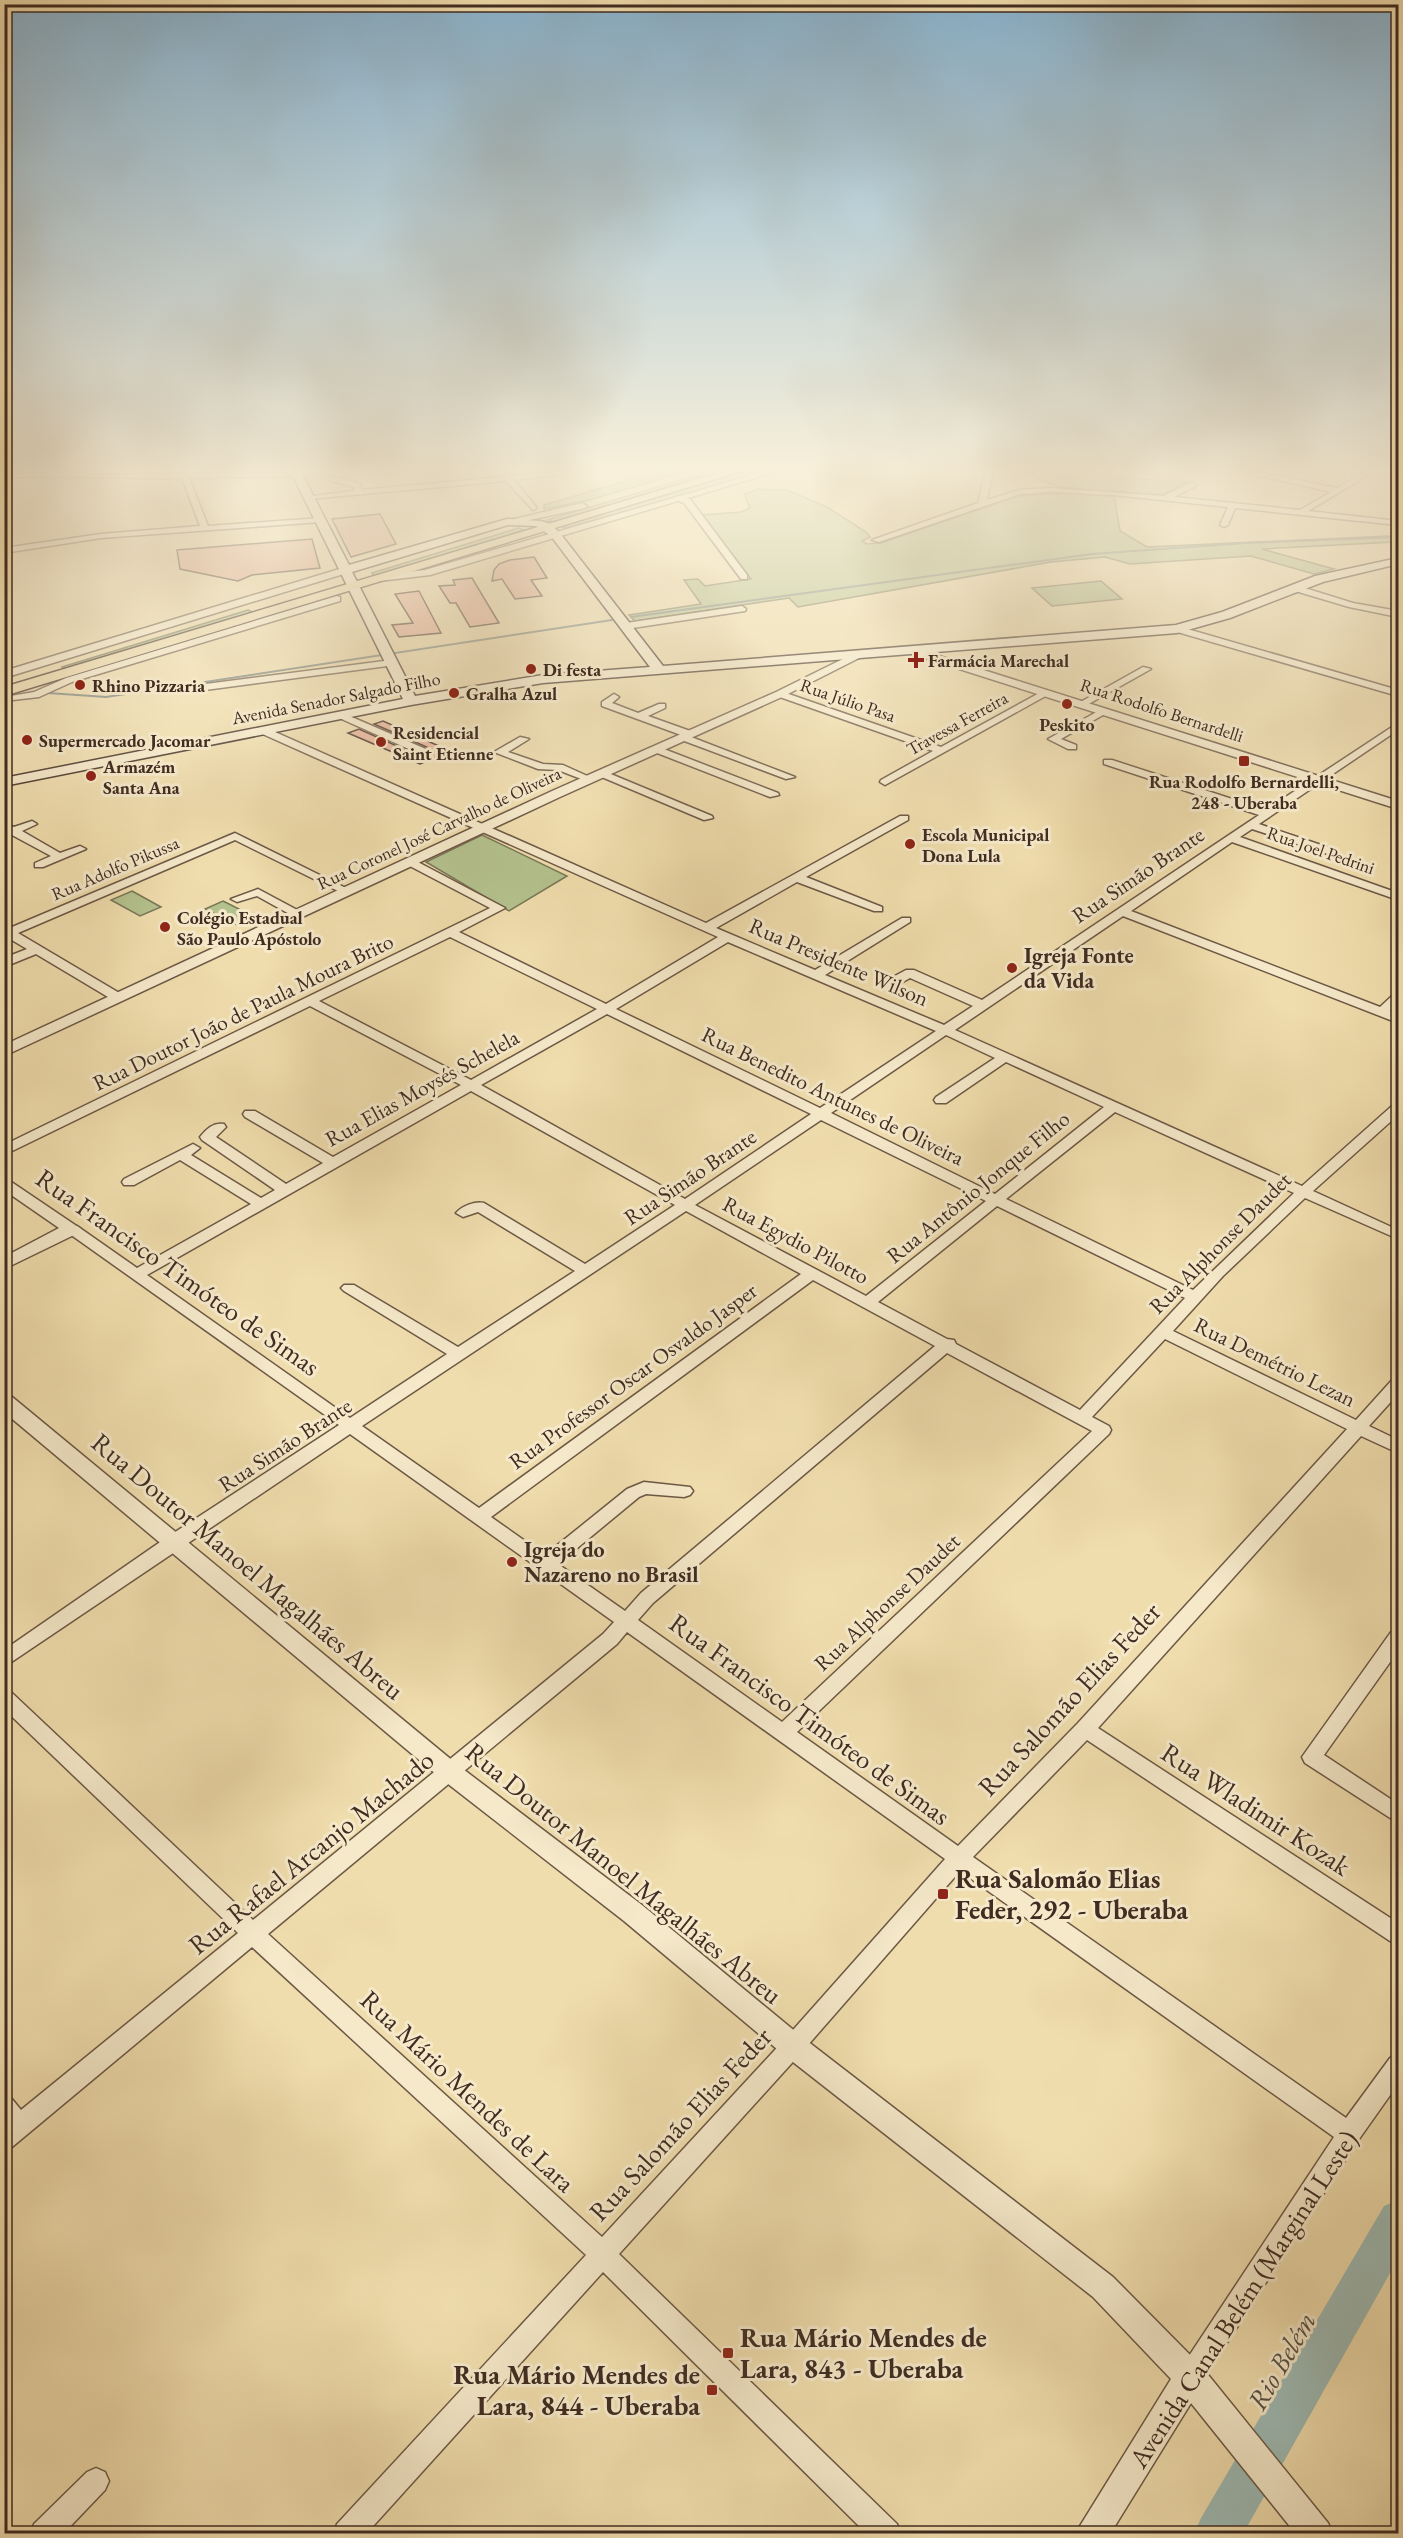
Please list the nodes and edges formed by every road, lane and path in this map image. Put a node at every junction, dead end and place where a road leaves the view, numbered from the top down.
1 (310, 588) edge
2 (318, 588) edge
3 (356, 588) edge
4 (597, 588) edge
5 (1294, 588) edge
6 (1296, 588) edge
7 (337, 599) dead end
8 (742, 609) dead end
9 (1398, 614) edge
10 (626, 626) junction
11 (1177, 629) junction
12 (914, 651) junction
13 (857, 655) junction
14 (389, 658) junction
15 (1146, 669) dead end
16 (657, 671) junction
17 (4, 675) edge
18 (190, 689) dead end
19 (8, 692) edge
20 (1046, 693) junction
21 (1398, 693) edge
22 (780, 694) junction
23 (614, 697) dead end
24 (411, 701) junction
25 (1082, 704) junction
26 (662, 706) dead end
27 (1105, 711) junction
28 (340, 715) junction
29 (639, 716) junction
30 (1398, 726) edge
31 (262, 730) junction
32 (686, 735) junction
33 (524, 739) dead end
34 (1072, 747) dead end
35 (656, 749) junction
36 (940, 750) junction
37 (424, 752) dead end
38 (1108, 762) dead end
39 (595, 776) junction
40 (790, 777) dead end
41 (1319, 780) junction
42 (4, 782) edge
43 (885, 783) dead end
44 (774, 795) dead end
45 (1398, 805) edge
46 (1267, 814) junction
47 (708, 818) dead end
48 (904, 819) dead end
49 (32, 824) dead end
50 (1251, 825) junction
51 (483, 828) junction
52 (7, 830) edge
53 (1231, 838) junction
54 (80, 849) dead end
55 (1332, 852) dead end
56 (60, 857) junction
57 (410, 862) junction
58 (39, 865) dead end
59 (797, 878) junction
60 (346, 891) junction
61 (1398, 897) edge
62 (237, 899) dead end
63 (878, 909) dead end
64 (1120, 911) junction
65 (297, 914) junction
66 (906, 920) dead end
67 (706, 928) junction
68 (452, 933) junction
69 (727, 937) junction
70 (35, 950) junction
71 (4, 963) edge
72 (816, 975) junction
73 (897, 980) dead end
74 (117, 997) junction
75 (1398, 997) edge
76 (312, 1002) junction
77 (982, 1005) junction
78 (608, 1008) junction
79 (1381, 1013) junction
80 (1398, 1019) edge
81 (945, 1030) junction
82 (4, 1051) edge
83 (1005, 1057) junction
84 (471, 1085) junction
85 (941, 1100) dead end
86 (1114, 1106) junction
87 (1398, 1108) edge
88 (250, 1114) dead end
89 (821, 1114) junction
90 (219, 1127) dead end
91 (4, 1151) edge
92 (333, 1163) junction
93 (4, 1182) edge
94 (129, 1182) dead end
95 (285, 1190) junction
96 (1303, 1193) junction
97 (996, 1199) junction
98 (261, 1204) junction
99 (685, 1205) junction
100 (463, 1213) dead end
101 (72, 1229) junction
102 (1398, 1235) edge
103 (4, 1264) edge
104 (586, 1271) junction
105 (812, 1273) junction
106 (137, 1274) junction
107 (349, 1288) dead end
108 (1195, 1297) junction
109 (868, 1302) junction
110 (1165, 1333) junction
111 (948, 1344) junction
112 (460, 1355) junction
113 (1398, 1384) edge
114 (4, 1401) edge
115 (1082, 1418) junction
116 (1358, 1427) junction
117 (351, 1428) junction
118 (1103, 1430) joint
119 (1398, 1447) edge
120 (684, 1491) dead end
121 (480, 1516) junction
122 (172, 1543) junction
123 (547, 1563) junction
124 (627, 1619) junction
125 (1398, 1637) edge
126 (4, 1660) edge
127 (4, 1697) edge
128 (1084, 1729) junction
129 (782, 1734) junction
130 (451, 1773) junction
131 (1398, 1814) edge
132 (958, 1859) junction
133 (253, 1934) junction
134 (1398, 1934) edge
135 (793, 2046) junction
136 (1398, 2066) edge
137 (4, 2107) edge
138 (12, 2132) edge
139 (1349, 2134) junction
140 (601, 2253) junction
141 (1197, 2385) junction
142 (96, 2481) dead end
143 (1311, 2526) edge
144 (44, 2534) edge
145 (347, 2534) edge
146 (886, 2534) edge
147 (1091, 2534) edge

1 - 17 street
2 - 19 highway
3 - 14 main road
4 - 10 main road
5 - 11 main road, Avenida Senador Salgado Filho
6 - 9 street
7 - 19 street
8 - 10 street
10 - 16 main road
11 - 12 main road, Avenida Senador Salgado Filho
11 - 21 street
12 - 13 main road, Avenida Senador Salgado Filho
12 - 20 street, Rua Rodolfo Bernardelli
13 - 16 main road, Avenida Senador Salgado Filho
13 - 22 street, Rua Coronel José Carvalho de Oliveira
14 - 18 street
14 - 24 main road
15 - 25 street
16 - 24 main road, Avenida Senador Salgado Filho
20 - 25 street, Rua Rodolfo Bernardelli
20 - 36 street, Travessa Ferreira
22 - 32 street, Rua Coronel José Carvalho de Oliveira
22 - 36 street, Rua Júlio Pasa
23 - 29 street
24 - 28 main road, Avenida Senador Salgado Filho
25 - 27 street, Rua Rodolfo Bernardelli
26 - 29 street
27 - 34 street
27 - 41 street, Rua Rodolfo Bernardelli
28 - 31 main road, Avenida Senador Salgado Filho
28 - 37 street
29 - 32 street
30 - 41 street, Rua Simão Brante
31 - 42 main road, Avenida Senador Salgado Filho
31 - 51 street, Rua Presidente Wilson
32 - 35 street, Rua Coronel José Carvalho de Oliveira
32 - 40 street
33 - 39 street
35 - 39 street, Rua Coronel José Carvalho de Oliveira
35 - 44 street
36 - 43 street, Travessa Ferreira
38 - 46 street
39 - 47 street
39 - 51 street, Rua Coronel José Carvalho de Oliveira
41 - 45 street, Rua Rodolfo Bernardelli
41 - 46 street, Rua Simão Brante
46 - 50 street, Rua Simão Brante
48 - 59 street
49 - 52 street
50 - 53 street, Rua Simão Brante
50 - 55 street
51 - 57 street, Rua Coronel José Carvalho de Oliveira
51 - 67 street, Rua Presidente Wilson
52 - 56 street
53 - 61 street, Rua Joel Pedrini
53 - 64 street, Rua Simão Brante
54 - 56 street
56 - 58 street
57 - 60 street, Rua Coronel José Carvalho de Oliveira
57 - 68 street, Rua Doutor João de Paula Moura Brito
59 - 63 street
59 - 67 street
60 - 65 street, Rua Coronel José Carvalho de Oliveira
60 - 70 street, Rua Adolfo Pikussa
62 - 65 street
64 - 77 street, Rua Simão Brante
64 - 79 street
65 - 74 street, Rua Coronel José Carvalho de Oliveira
66 - 72 street
67 - 69 street, Rua Presidente Wilson
68 - 76 street, Rua Doutor João de Paula Moura Brito
68 - 78 street, Rua Benedito Antunes de Oliveira
69 - 72 street, Rua Presidente Wilson
69 - 78 street, Rua Elias Moysés Schelela
70 - 71 street
70 - 74 street
72 - 81 street, Rua Presidente Wilson
73 - 77 street
74 - 82 street, Rua Coronel José Carvalho de Oliveira
75 - 79 street
76 - 84 street, Rua Egydio Pilotto
76 - 91 street, Rua Doutor João de Paula Moura Brito
77 - 81 street, Rua Simão Brante
78 - 84 street, Rua Elias Moysés Schelela
78 - 89 street, Rua Benedito Antunes de Oliveira
79 - 80 street
81 - 83 street, Rua Presidente Wilson
81 - 89 street, Rua Simão Brante
83 - 85 street
83 - 86 street, Rua Presidente Wilson
84 - 92 street, Rua Elias Moysés Schelela
84 - 99 street, Rua Egydio Pilotto
86 - 96 street, Rua Presidente Wilson
86 - 97 street, Rua Antônio Jonque Filho
87 - 96 street, Rua Alphonse Daudet
88 - 92 street
89 - 97 street, Rua Benedito Antunes de Oliveira
89 - 99 street, Rua Simão Brante
90 - 95 street
92 - 95 street, Rua Elias Moysés Schelela
93 - 101 street, Rua Francisco Timóteo de Simas
94 - 98 street
95 - 98 street, Rua Elias Moysés Schelela
96 - 102 street, Rua Presidente Wilson
96 - 108 street, Rua Alphonse Daudet
97 - 108 street, Rua Benedito Antunes de Oliveira
97 - 109 street, Rua Antônio Jonque Filho
98 - 106 street, Rua Elias Moysés Schelela
99 - 104 street, Rua Simão Brante
99 - 105 street, Rua Egydio Pilotto
100 - 104 street
101 - 103 street
101 - 106 street, Rua Francisco Timóteo de Simas
104 - 112 street, Rua Simão Brante
105 - 109 street, Rua Egydio Pilotto
105 - 121 street, Rua Professor Oscar Osvaldo Jasper
106 - 117 street, Rua Francisco Timóteo de Simas
107 - 112 street
108 - 110 street, Rua Alphonse Daudet
109 - 111 street, Rua Egydio Pilotto
110 - 115 street, Rua Alphonse Daudet
110 - 116 street, Rua Demétrio Lezan
111 - 115 street, Rua Egydio Pilotto
111 - 124 street, Rua Rafael Arcanjo Machado
112 - 117 street, Rua Simão Brante
113 - 116 street, Rua Salomão Elias Feder
114 - 122 street, Rua Doutor Manoel Magalhães Abreu
115 - 118 street, Rua Egydio Pilotto
116 - 119 street, Rua Demétrio Lezan
116 - 128 street, Rua Salomão Elias Feder
117 - 121 street, Rua Francisco Timóteo de Simas
117 - 122 street, Rua Simão Brante
118 - 129 street, Rua Alphonse Daudet
120 - 123 street
121 - 123 street, Rua Francisco Timóteo de Simas
122 - 126 street, Rua Simão Brante
122 - 130 street, Rua Doutor Manoel Magalhães Abreu
123 - 124 street, Rua Francisco Timóteo de Simas
124 - 129 street, Rua Francisco Timóteo de Simas
124 - 130 street, Rua Rafael Arcanjo Machado
125 - 131 street
127 - 133 street, Rua Mário Mendes de Lara
128 - 132 street, Rua Salomão Elias Feder
128 - 134 street, Rua Wladimir Kozak
129 - 132 street, Rua Francisco Timóteo de Simas
130 - 133 street, Rua Rafael Arcanjo Machado
130 - 135 street, Rua Doutor Manoel Magalhães Abreu
132 - 135 street, Rua Salomão Elias Feder
132 - 139 street, Rua Francisco Timóteo de Simas
133 - 138 street, Rua Rafael Arcanjo Machado
133 - 140 street, Rua Mário Mendes de Lara
135 - 140 street, Rua Salomão Elias Feder
135 - 141 street, Rua Doutor Manoel Magalhães Abreu
136 - 139 street, Avenida Canal Belém (Marginal Leste)
137 - 138 street
139 - 141 street, Avenida Canal Belém (Marginal Leste)
140 - 145 street, Rua Salomão Elias Feder
140 - 146 street, Rua Mário Mendes de Lara
141 - 143 street, Rua Doutor Manoel Magalhães Abreu
141 - 147 street, Avenida Canal Belém (Marginal Leste)
142 - 144 street

